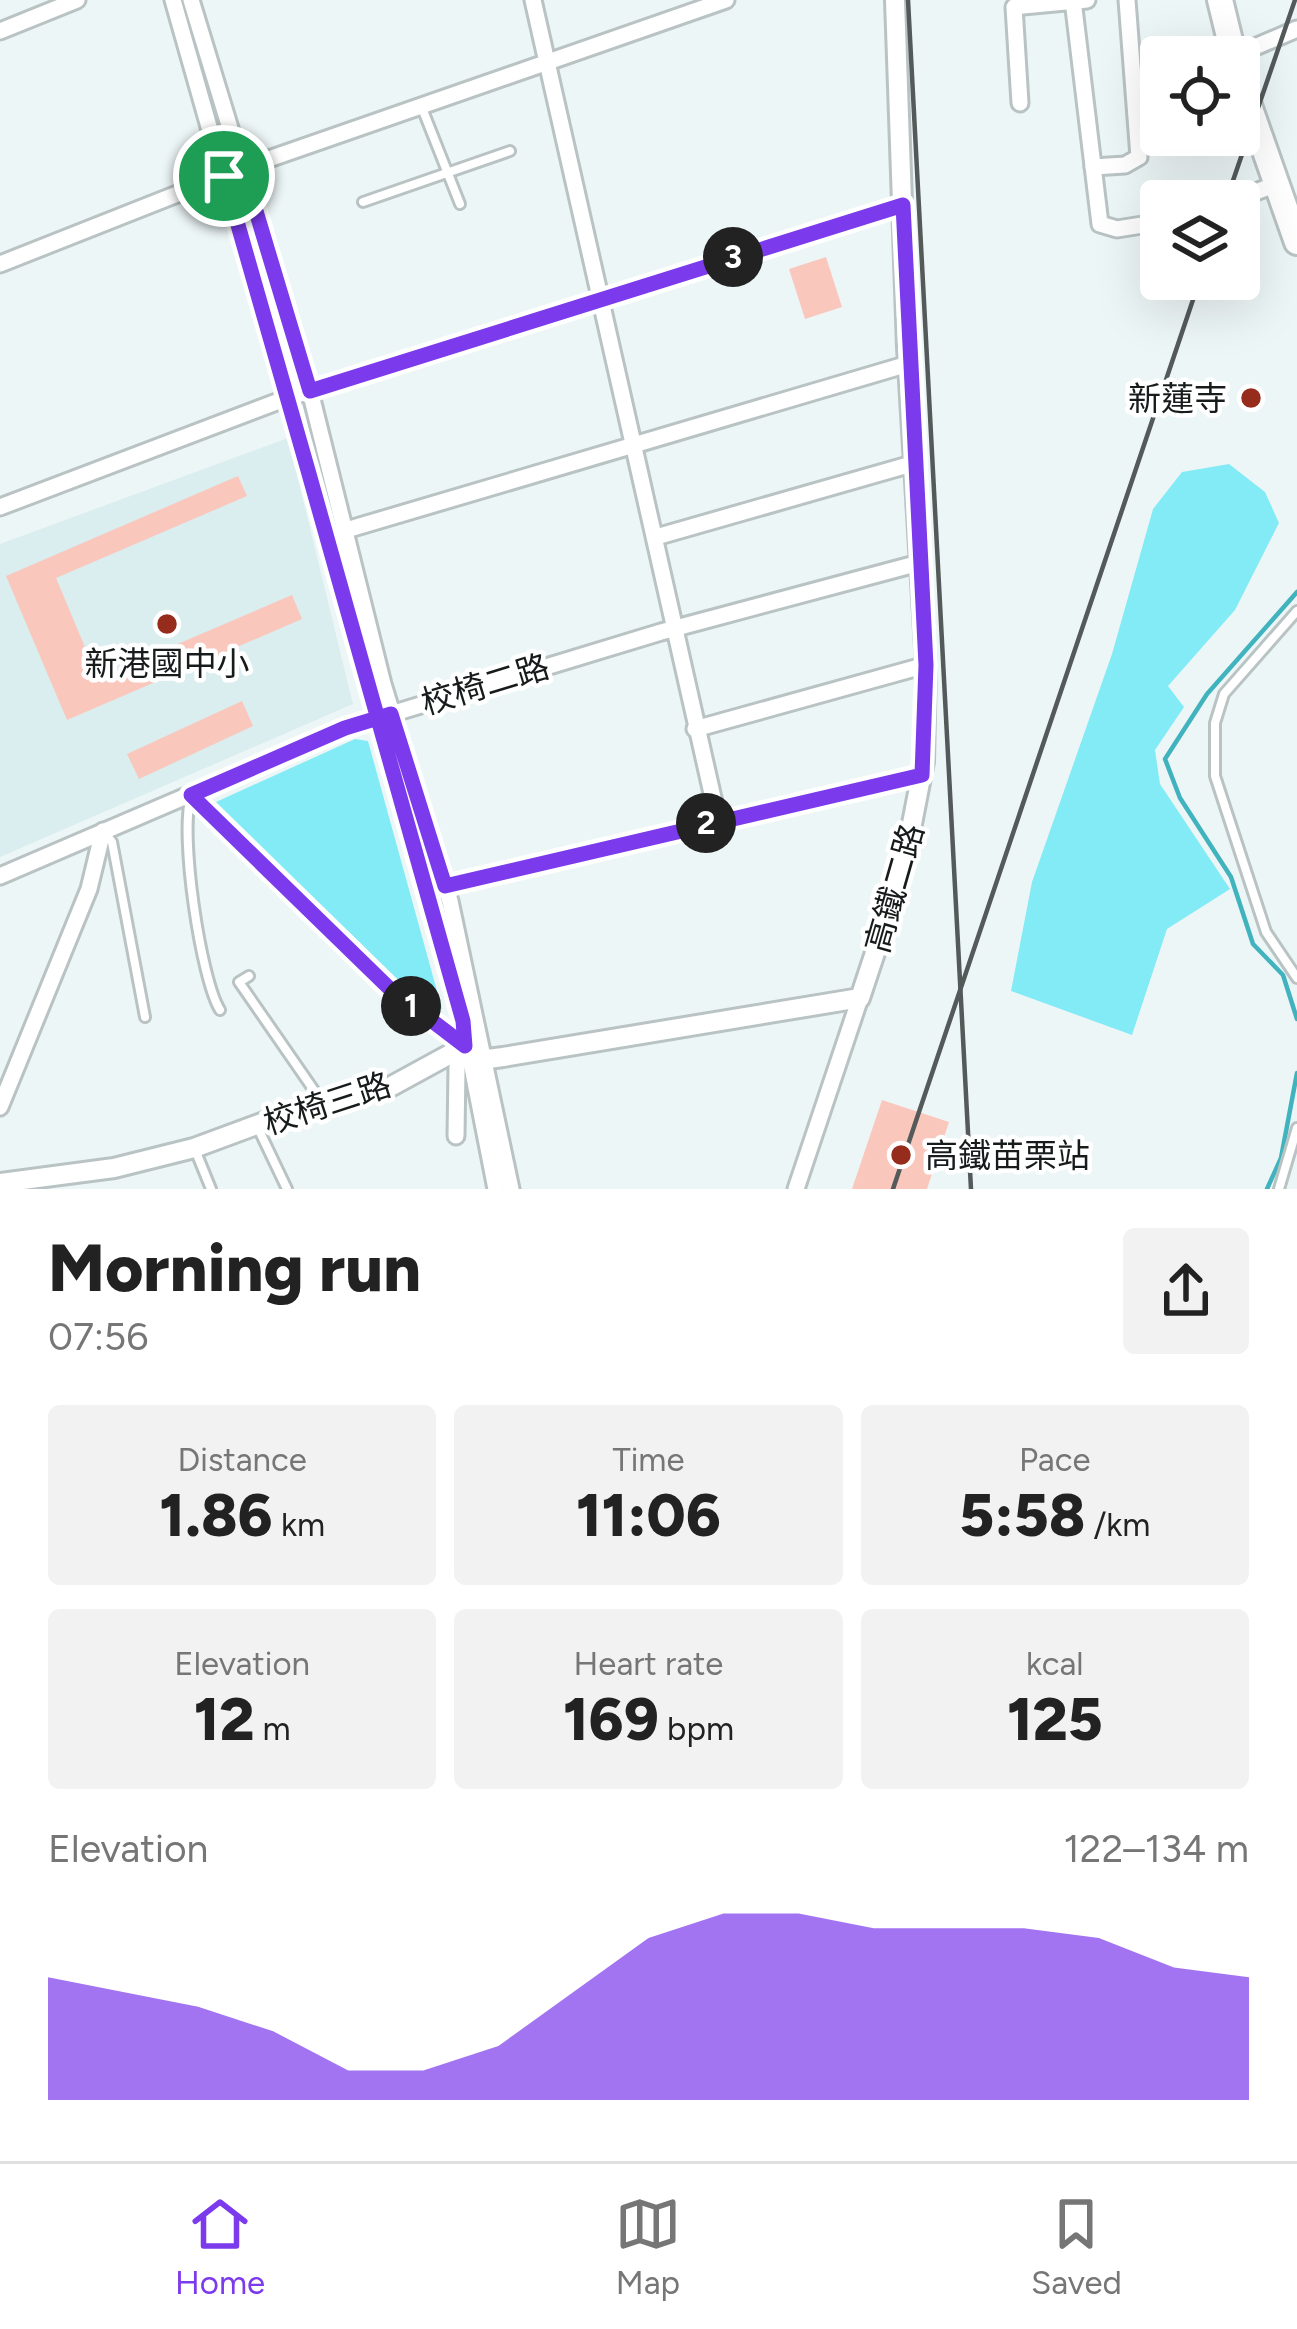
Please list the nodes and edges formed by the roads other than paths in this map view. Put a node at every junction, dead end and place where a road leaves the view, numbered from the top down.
1 (77, 0) edge
2 (173, 0) edge
3 (190, 0) edge
4 (532, 0) edge
5 (726, 0) edge
6 (895, 0) edge
7 (1127, 0) edge
8 (1220, 0) edge
9 (1078, 1) edge
10 (1297, 29) edge
11 (0, 31) edge
12 (1229, 36) edge
13 (1260, 45) edge
14 (547, 66) junction
15 (1020, 104) dead end
16 (422, 108) junction
17 (1260, 138) edge
18 (510, 151) dead end
19 (1094, 166) junction
20 (243, 168) junction
21 (447, 174) junction
22 (224, 176) junction
23 (1276, 184) junction
24 (1260, 190) edge
25 (363, 202) dead end
26 (460, 205) dead end
27 (903, 205) junction
28 (1140, 225) edge
29 (1297, 242) edge
30 (0, 264) edge
31 (603, 296) junction
32 (908, 364) junction
33 (310, 391) junction
34 (287, 398) junction
35 (634, 443) junction
36 (915, 463) junction
37 (0, 507) edge
38 (335, 534) junction
39 (656, 537) junction
40 (919, 562) junction
41 (1297, 611) edge
42 (673, 628) junction
43 (926, 665) junction
44 (384, 717) junction
45 (695, 729) junction
46 (922, 775) junction
47 (191, 795) junction
48 (718, 820) junction
49 (103, 831) junction
50 (0, 876) edge
51 (445, 886) junction
52 (425, 890) junction
53 (249, 976) dead end
54 (1297, 978) edge
55 (860, 998) junction
56 (220, 1010) dead end
57 (145, 1017) dead end
58 (465, 1046) junction
59 (488, 1059) junction
60 (323, 1103) junction
61 (0, 1107) edge
62 (256, 1125) junction
63 (1297, 1128) edge
64 (456, 1136) dead end
65 (194, 1148) junction
66 (0, 1183) edge
67 (211, 1189) edge
68 (287, 1189) edge
69 (496, 1189) edge
70 (512, 1189) edge
71 (796, 1189) edge
72 (1279, 1189) edge

1 - 11 street
2 - 22 street
3 - 20 street
4 - 14 street
5 - 14 street
6 - 27 street, 高鐵二路
7 - 19 street
8 - 12 main road
9 - 15 street
9 - 19 street
10 - 13 street
14 - 16 street
14 - 31 street
16 - 20 street
16 - 21 lane
17 - 23 main road
18 - 21 lane
19 - 28 street
20 - 22 street
20 - 33 street
21 - 25 lane
21 - 26 lane
22 - 30 street
22 - 34 street
23 - 24 street
23 - 29 main road
27 - 31 street
27 - 32 street, 高鐵二路
31 - 33 street
31 - 35 street
32 - 35 street
32 - 36 street, 高鐵二路
33 - 34 street
33 - 38 street
34 - 37 street
34 - 38 street
35 - 38 street
35 - 39 street
36 - 39 street
36 - 40 street, 高鐵二路
38 - 44 street
39 - 42 street
40 - 42 street, 校椅二路
40 - 43 street, 高鐵二路
41 - 54 lane
42 - 44 street, 校椅二路
42 - 45 street
43 - 45 street
43 - 46 street, 高鐵二路
44 - 47 street, 校椅二路
44 - 51 street
44 - 52 street
45 - 48 street
46 - 48 street
46 - 55 street, 高鐵二路
47 - 49 street, 校椅二路
47 - 56 lane
47 - 58 street
48 - 51 street
49 - 50 street, 校椅二路
49 - 57 lane
49 - 61 street
51 - 52 street
51 - 59 street
52 - 58 street
53 - 60 lane
55 - 59 street
55 - 71 street, 高鐵二路
58 - 59 street
58 - 60 street, 校椅三路
58 - 64 street
58 - 69 street
59 - 70 street
60 - 62 street, 校椅三路
62 - 65 street, 校椅三路
62 - 68 lane
63 - 72 lane
65 - 66 street, 校椅三路
65 - 67 lane

